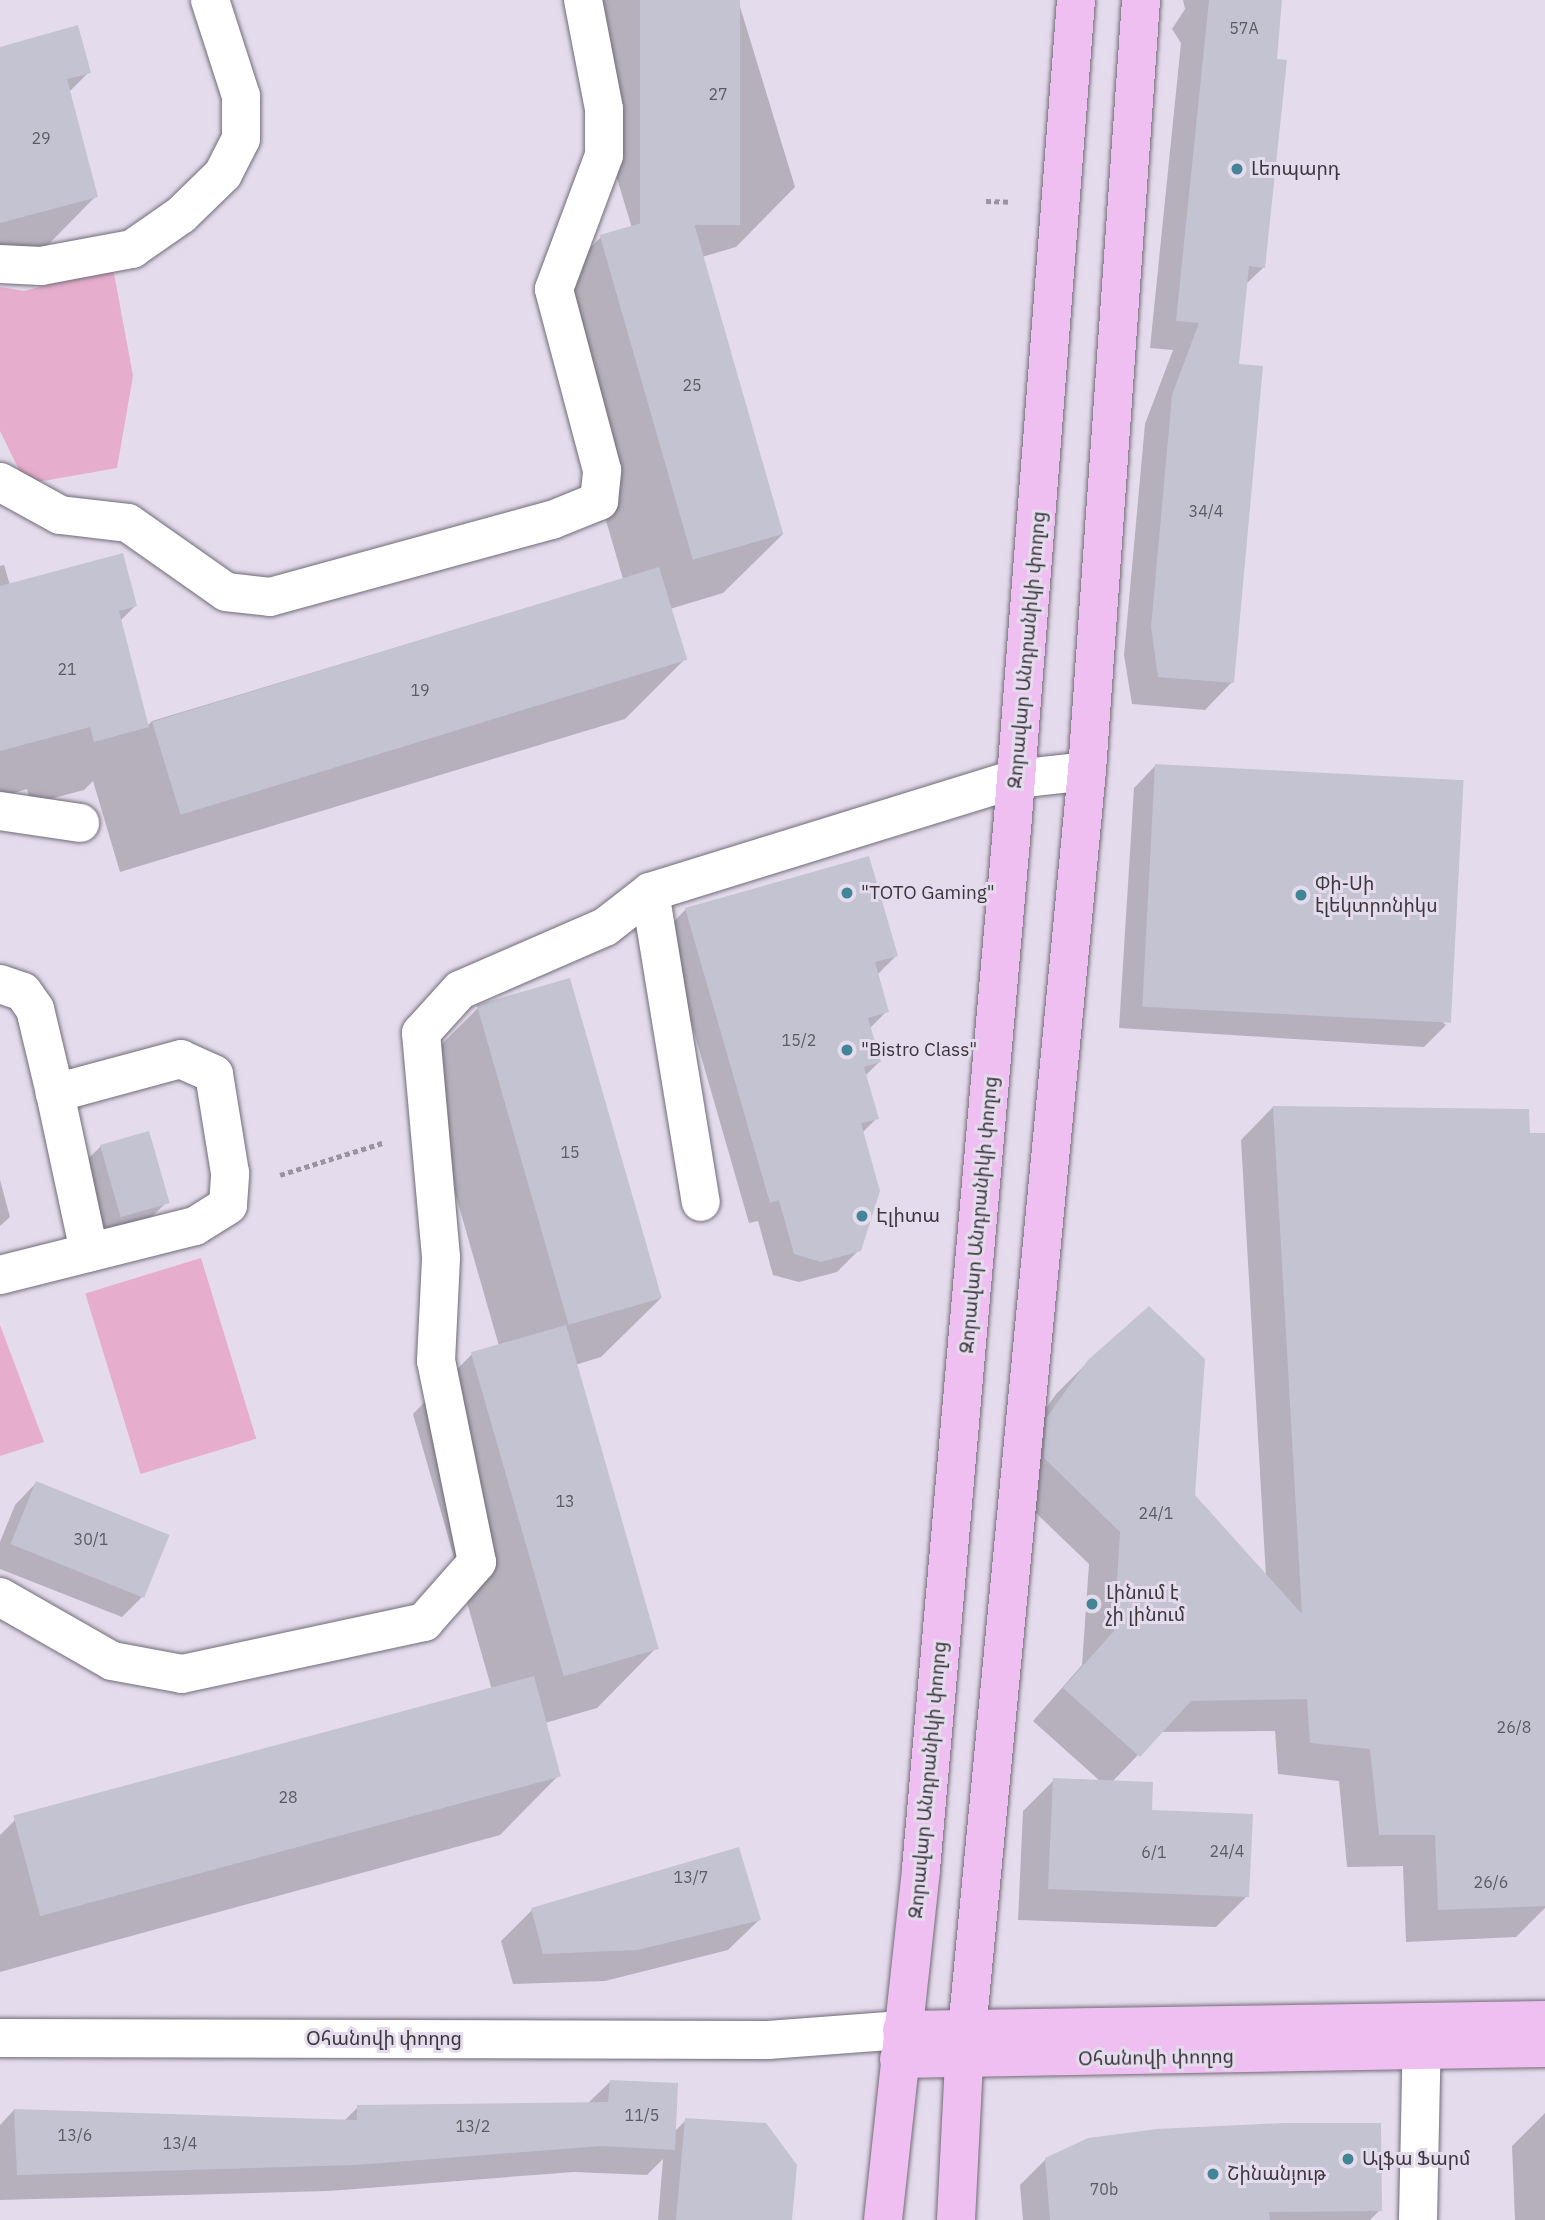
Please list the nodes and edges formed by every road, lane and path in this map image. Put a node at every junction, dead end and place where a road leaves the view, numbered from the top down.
1 (210, 0) edge
2 (583, 0) edge
3 (1076, 0) edge
4 (1141, 0) edge
5 (986, 201) dead end
6 (1013, 203) dead end
7 (0, 264) edge
8 (0, 482) edge
9 (1087, 771) junction
10 (1016, 779) junction
11 (0, 811) edge
12 (80, 823) dead end
13 (650, 892) junction
14 (0, 985) edge
15 (55, 1093) junction
16 (429, 1128) junction
17 (229, 1191) junction
18 (701, 1202) dead end
19 (89, 1252) junction
20 (0, 1275) edge
21 (0, 1597) edge
22 (1545, 2020) edge
23 (0, 2038) edge
24 (1422, 2038) junction
25 (901, 2045) junction
26 (966, 2046) junction
27 (1545, 2048) edge
28 (883, 2220) edge
29 (956, 2220) edge
30 (1418, 2220) edge

1 - 7 street
2 - 8 street
3 - 10 main road, Զորավար Անդրանիկի փողոց
4 - 9 main road
5 - 6 path
9 - 10 street
9 - 26 main road
10 - 13 street
10 - 25 main road, Զորավար Անդրանիկի փողոց
11 - 12 street
13 - 16 street
13 - 18 street
14 - 15 street
15 - 17 street
15 - 19 street
16 - 17 path
16 - 21 street
17 - 19 street
19 - 20 street
22 - 24 main road, Օհանովի փողոց
23 - 25 street, Օհանովի փողոց
24 - 26 main road, Օհանովի փողոց
24 - 27 main road, Օհանովի փողոց
24 - 30 street
25 - 26 main road, Օհանովի փողոց
25 - 28 main road, Զորավար Անդրանիկի փողոց
26 - 29 main road

